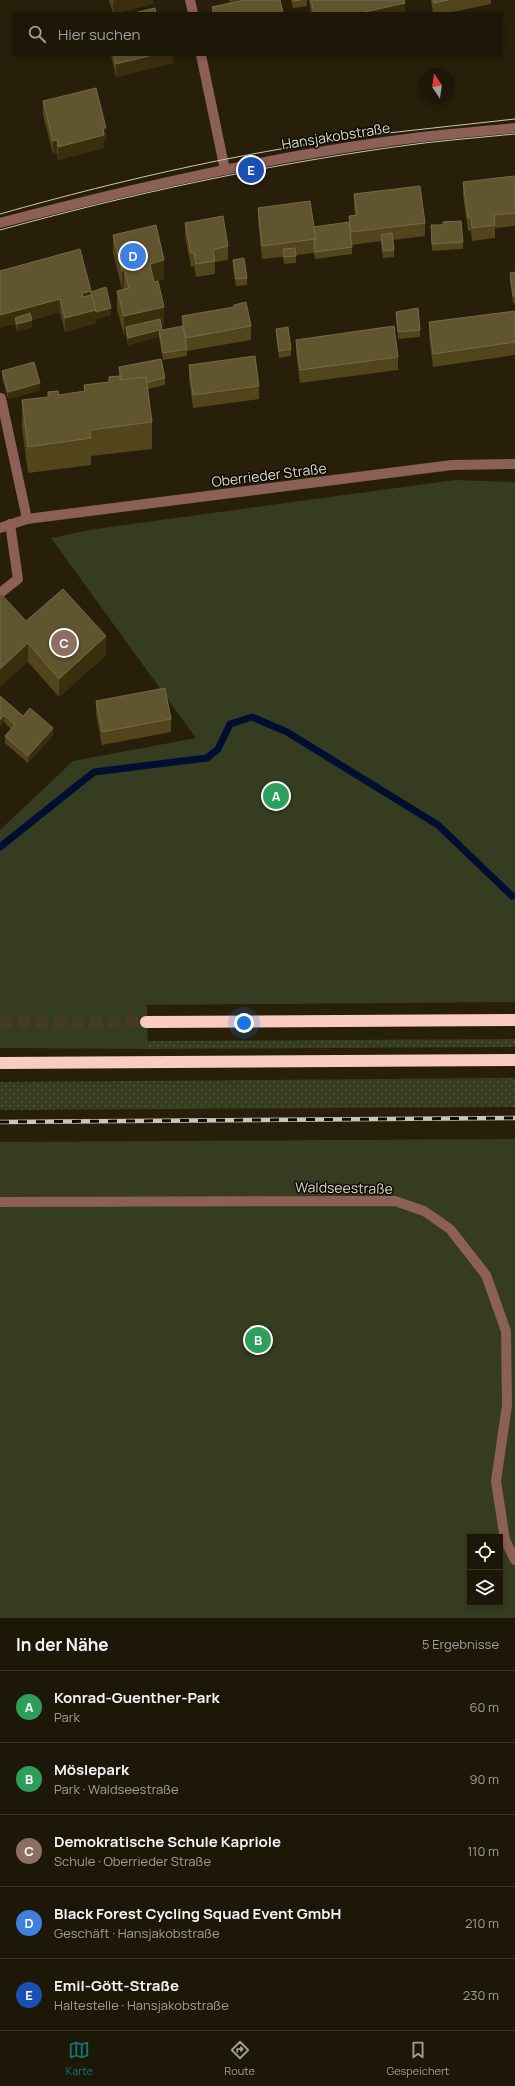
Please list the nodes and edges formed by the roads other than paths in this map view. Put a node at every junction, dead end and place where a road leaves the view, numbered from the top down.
1 (190, 0) edge
2 (193, 12) edge
3 (201, 56) edge
4 (515, 128) edge
5 (225, 170) junction
6 (0, 223) edge
7 (2, 398) dead end
8 (515, 464) edge
9 (27, 519) junction
10 (5, 526) edge
11 (0, 593) edge
12 (515, 1020) edge
13 (146, 1022) tunnel mouth
14 (515, 1060) edge
15 (0, 1064) edge
16 (0, 1202) edge
17 (515, 1560) edge

1 - 2 street
3 - 5 street
4 - 5 street, Hansjakobstraße
5 - 6 street, Hansjakobstraße
7 - 9 street
8 - 9 street, Oberrieder Straße
9 - 10 street, Oberrieder Straße
10 - 11 street
12 - 13 highway
14 - 15 highway
16 - 17 street, Waldseestraße

